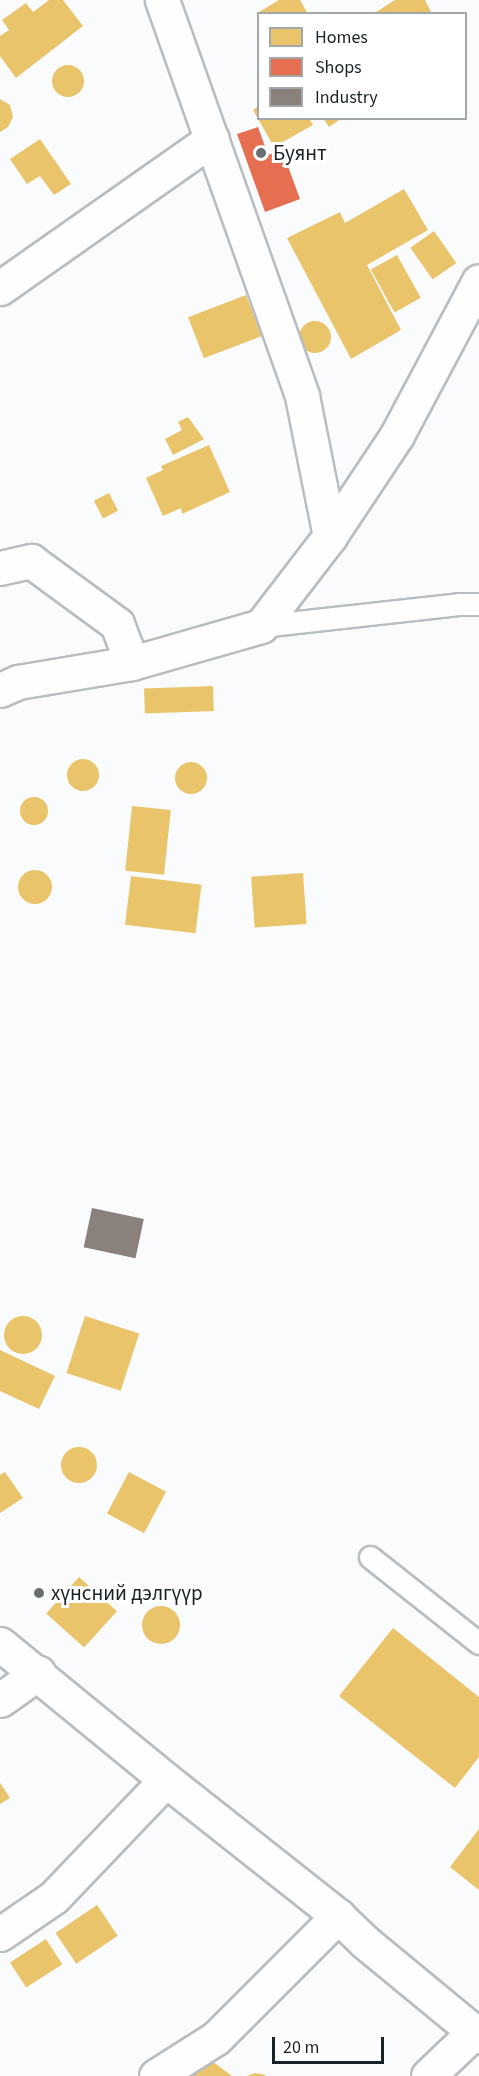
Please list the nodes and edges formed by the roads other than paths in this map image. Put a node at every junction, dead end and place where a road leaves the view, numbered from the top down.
1 (162, 0) edge
2 (212, 139) junction
3 (479, 281) edge
4 (0, 288) edge
5 (330, 536) junction
6 (0, 568) edge
7 (479, 604) edge
8 (261, 626) junction
9 (132, 663) junction
10 (0, 690) edge
11 (370, 1557) dead end
12 (479, 1643) edge
13 (0, 1644) edge
14 (38, 1673) junction
15 (0, 1700) edge
16 (166, 1780) junction
17 (338, 1916) junction
18 (0, 1934) edge
19 (476, 2034) edge
20 (156, 2076) edge
21 (428, 2076) edge

1 - 2 street
2 - 4 street
2 - 5 street
3 - 5 street
5 - 8 street
6 - 9 street
7 - 8 lane
8 - 9 street
9 - 10 street
11 - 12 lane
13 - 14 street
14 - 15 street
14 - 16 street
16 - 17 street
16 - 18 street
17 - 19 street
17 - 20 street
19 - 21 street

